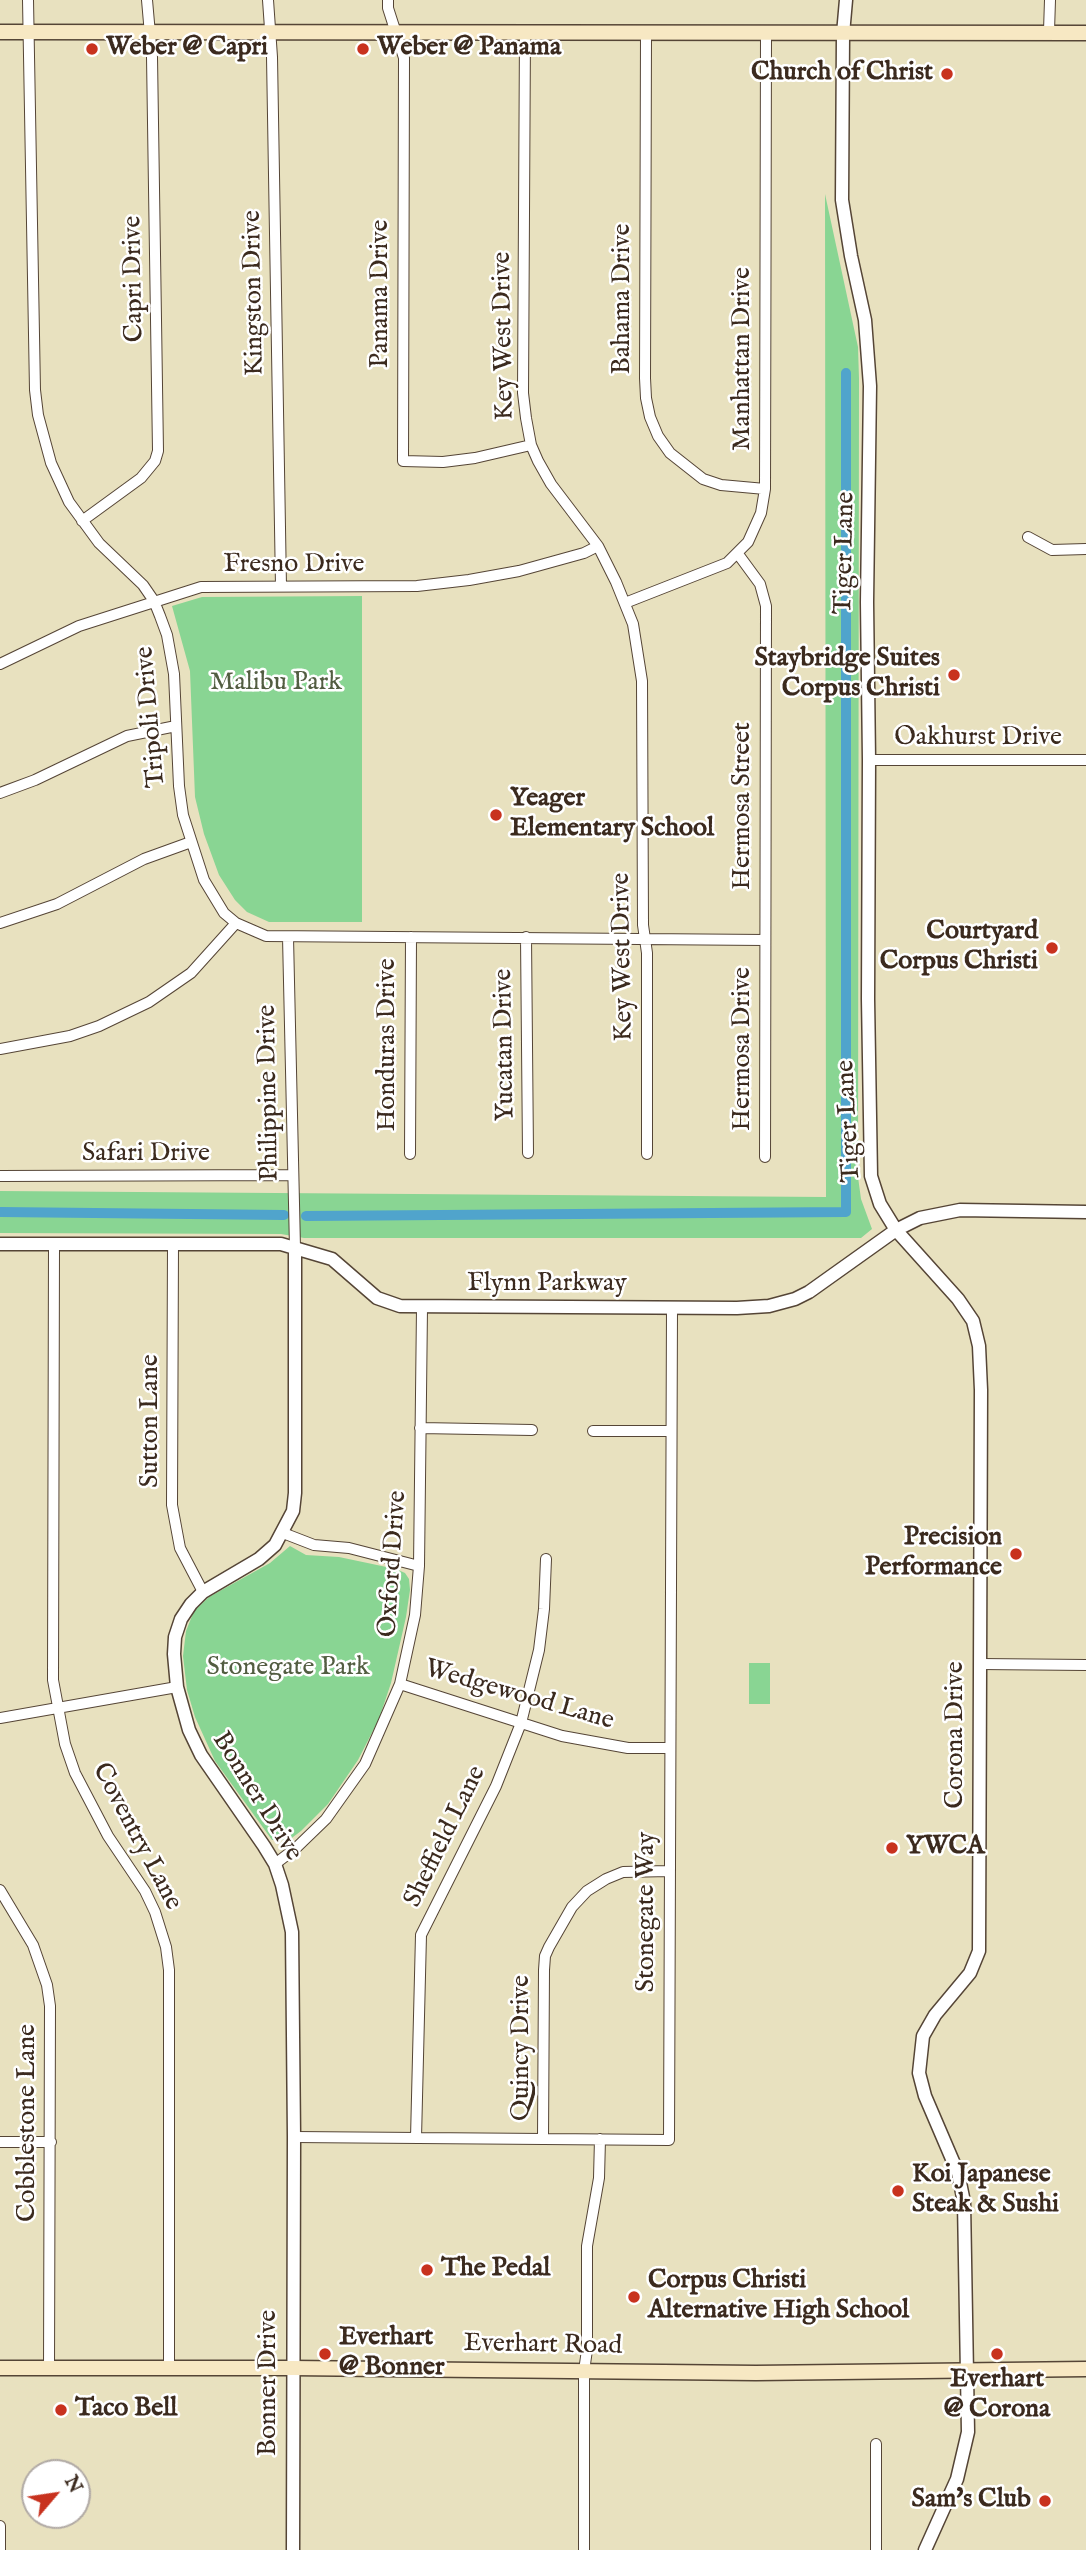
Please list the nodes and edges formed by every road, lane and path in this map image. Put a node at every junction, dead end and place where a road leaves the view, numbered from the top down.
1 (28, 0) edge
2 (147, 0) edge
3 (268, 0) edge
4 (388, 0) edge
5 (846, 0) edge
6 (1050, 0) edge
7 (0, 32) edge
8 (1049, 32) junction
9 (28, 33) junction
10 (149, 33) junction
11 (270, 33) junction
12 (397, 33) junction
13 (525, 33) junction
14 (646, 33) junction
15 (766, 33) junction
16 (1086, 33) edge
17 (843, 34) junction
18 (531, 445) junction
19 (765, 489) junction
20 (82, 521) junction
21 (1028, 537) dead end
22 (598, 546) junction
23 (1086, 549) edge
24 (738, 554) junction
25 (281, 586) junction
26 (154, 601) junction
27 (625, 603) junction
28 (0, 664) edge
29 (176, 726) junction
30 (869, 760) junction
31 (1086, 760) edge
32 (0, 793) edge
33 (191, 842) junction
34 (0, 923) edge
35 (236, 923) junction
36 (288, 937) junction
37 (411, 937) junction
38 (526, 937) junction
39 (644, 938) junction
40 (765, 940) junction
41 (0, 1049) edge
42 (528, 1153) dead end
43 (410, 1154) dead end
44 (647, 1154) dead end
45 (765, 1157) dead end
46 (292, 1175) junction
47 (0, 1176) edge
48 (1086, 1212) edge
49 (896, 1230) junction
50 (0, 1244) edge
51 (54, 1244) junction
52 (173, 1244) junction
53 (295, 1248) junction
54 (422, 1308) junction
55 (671, 1308) junction
56 (420, 1428) junction
57 (531, 1430) dead end
58 (593, 1431) dead end
59 (670, 1431) junction
60 (283, 1534) junction
61 (546, 1559) dead end
62 (419, 1566) junction
63 (203, 1592) junction
64 (980, 1664) junction
65 (1086, 1665) edge
66 (400, 1684) junction
67 (177, 1687) junction
68 (57, 1708) junction
69 (0, 1718) edge
70 (521, 1723) junction
71 (670, 1748) junction
72 (275, 1864) junction
73 (669, 1871) junction
74 (0, 1890) edge
75 (294, 2137) junction
76 (416, 2138) junction
77 (543, 2138) junction
78 (600, 2139) junction
79 (0, 2142) edge
80 (51, 2142) junction
81 (0, 2368) edge
82 (49, 2368) junction
83 (169, 2368) junction
84 (292, 2368) junction
85 (968, 2369) junction
86 (1086, 2369) edge
87 (584, 2371) junction
88 (876, 2444) dead end
89 (0, 2526) edge
90 (0, 2550) edge
91 (293, 2550) edge
92 (584, 2550) edge
93 (876, 2550) edge
94 (925, 2550) edge

1 - 9 street, Tripoli Drive
2 - 10 street, Capri Drive
3 - 11 street, Kingston Drive
4 - 12 street, Panama Drive
5 - 17 street, Tiger Lane
6 - 8 street
7 - 9 main road
8 - 16 main road
8 - 17 main road
9 - 10 main road
9 - 20 street, Tripoli Drive
10 - 11 main road
10 - 20 street, Capri Drive
11 - 12 main road
11 - 25 street, Kingston Drive
12 - 13 main road
12 - 18 street, Panama Drive
13 - 14 main road
13 - 18 street, Key West Drive
14 - 15 main road
14 - 19 street, Bahama Drive
15 - 17 main road
15 - 19 street, Manhattan Drive
17 - 30 street, Tiger Lane
18 - 22 street, Key West Drive
19 - 24 street, Manhattan Drive
20 - 26 street, Tripoli Drive
21 - 23 street
22 - 25 street, Fresno Drive
22 - 27 street, Key West Drive
24 - 27 street, Manhattan Drive
24 - 40 street, Hermosa Street
25 - 26 street, Fresno Drive
26 - 28 street, Fresno Drive
26 - 29 street, Tripoli Drive
27 - 39 street, Key West Drive
29 - 32 street
29 - 33 street, Tripoli Drive
30 - 31 street, Oakhurst Drive
30 - 49 street, Tiger Lane
33 - 34 street
33 - 35 street, Tripoli Drive
35 - 36 street, Tripoli Drive
35 - 41 street
36 - 37 street, Tripoli Drive
36 - 46 street, Philippine Drive
37 - 38 street, Tripoli Drive
37 - 43 street, Honduras Drive
38 - 39 street, Tripoli Drive
38 - 42 street, Yucatan Drive
39 - 40 street, Tripoli Drive
39 - 44 street, Key West Drive
40 - 45 street, Hermosa Drive
46 - 47 street, Safari Drive
46 - 53 street, Philippine Drive
48 - 49 street, Flynn Parkway
49 - 55 street, Flynn Parkway
49 - 64 street, Corona Drive
50 - 51 street, Flynn Parkway
51 - 52 street, Flynn Parkway
51 - 68 street, Coventry Lane
52 - 53 street, Flynn Parkway
52 - 63 street, Sutton Lane
53 - 54 street, Flynn Parkway
53 - 60 street, Bonner Drive
54 - 55 street, Flynn Parkway
54 - 56 street, Oxford Drive
55 - 59 street, Stonegate Way
56 - 57 street
56 - 62 street, Oxford Drive
58 - 59 street
59 - 71 street, Stonegate Way
60 - 62 street
60 - 63 street, Bonner Drive
61 - 70 street, Sheffield Lane
62 - 66 street, Oxford Drive
63 - 67 street, Bonner Drive
64 - 65 street
64 - 85 street, Corona Drive
66 - 70 street, Wedgewood Lane
66 - 72 street, Oxford Drive
67 - 68 street
67 - 72 street, Bonner Drive
68 - 69 street
68 - 83 street, Coventry Lane
70 - 71 street, Wedgewood Lane
70 - 76 street, Sheffield Lane
71 - 73 street, Stonegate Way
72 - 75 street, Bonner Drive
73 - 77 street, Quincy Drive
73 - 78 street, Stonegate Way
74 - 80 street, Cobblestone Lane
75 - 76 street, Stonegate Way
75 - 84 street, Bonner Drive
76 - 77 street, Stonegate Way
77 - 78 street, Stonegate Way
78 - 87 street
79 - 80 street
80 - 82 street, Cobblestone Lane
81 - 82 main road, Everhart Road
82 - 83 main road, Everhart Road
83 - 84 main road, Everhart Road
84 - 87 main road, Everhart Road
84 - 91 street, Bonner Drive
85 - 86 main road, Everhart Road
85 - 87 main road, Everhart Road
85 - 94 street, Corona Drive
87 - 92 street
88 - 93 street
89 - 90 street

